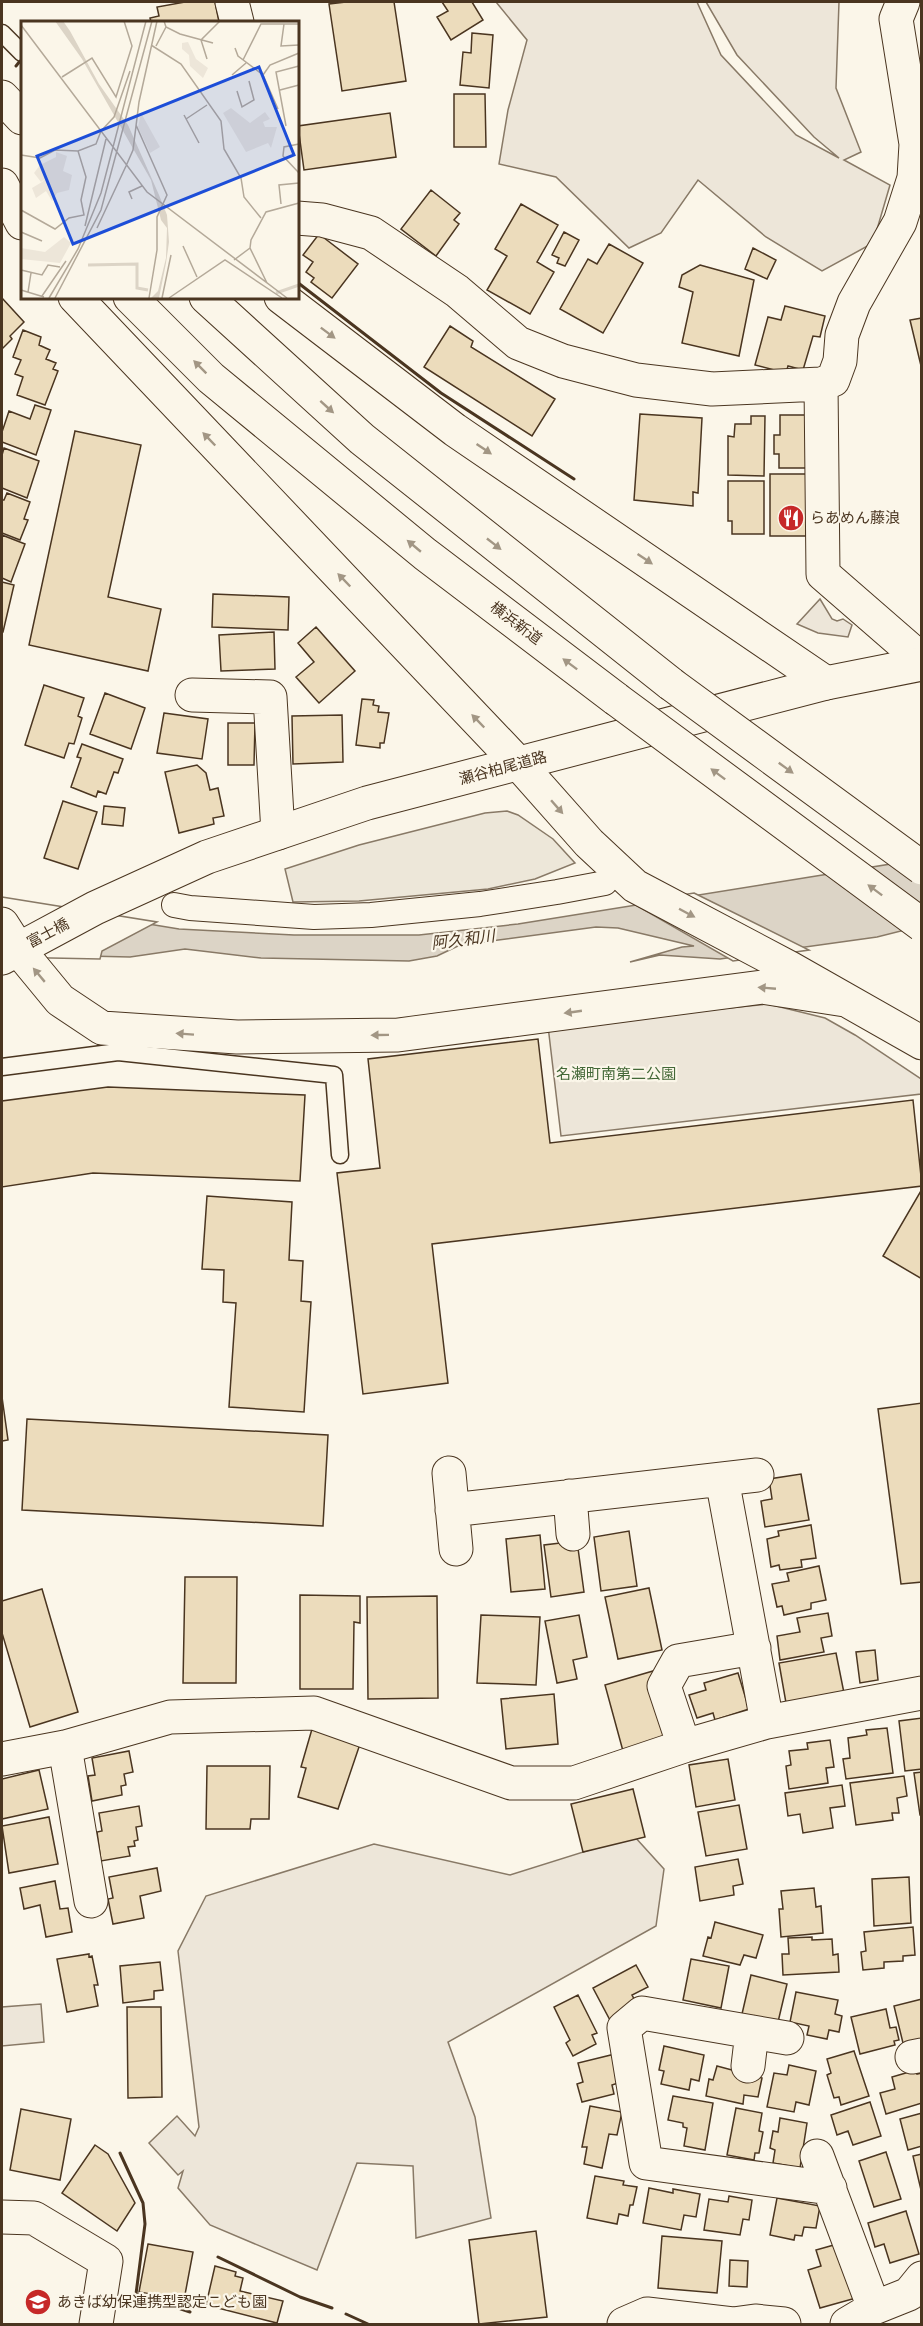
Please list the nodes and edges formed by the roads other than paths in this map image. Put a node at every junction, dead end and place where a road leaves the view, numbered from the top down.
1 (232, 2) edge
2 (903, 2) edge
3 (237, 21) edge
4 (2, 33) edge
5 (21, 51) edge
6 (2, 80) edge
7 (21, 95) edge
8 (2, 97) edge
9 (21, 117) edge
10 (2, 169) edge
11 (2, 185) edge
12 (21, 189) edge
13 (298, 218) edge
14 (21, 221) edge
15 (76, 298) edge
16 (131, 298) edge
17 (207, 298) edge
18 (282, 298) edge
19 (821, 384) junction
20 (921, 662) edge
21 (826, 683) junction
22 (192, 695) dead end
23 (519, 764) junction
24 (278, 833) junction
25 (921, 868) edge
26 (620, 884) junction
27 (174, 905) dead end
28 (95, 908) joint
29 (921, 925) edge
30 (7, 944) edge
31 (845, 1000) junction
32 (921, 1043) edge
33 (2, 1067) edge
34 (340, 1155) dead end
35 (449, 1473) dead end
36 (757, 1474) dead end
37 (722, 1479) junction
38 (570, 1496) junction
39 (452, 1510) junction
40 (573, 1534) dead end
41 (456, 1550) dead end
42 (754, 1648) junction
43 (921, 1693) edge
44 (767, 1722) junction
45 (684, 1746) junction
46 (65, 1747) junction
47 (2, 1759) edge
48 (91, 1901) dead end
49 (752, 2031) junction
50 (787, 2038) dead end
51 (748, 2066) dead end
52 (817, 2156) dead end
53 (830, 2188) junction
54 (2, 2217) edge
55 (921, 2278) edge
56 (861, 2316) edge
57 (96, 2325) edge
58 (624, 2325) edge
59 (784, 2325) edge

1 - 3 main road
2 - 19 main road
4 - 5 lane
6 - 7 main road
8 - 9 main road
10 - 12 main road
11 - 14 main road
13 - 19 main road
23 -> 15 main road
29 -> 16 main road, 横浜新道, bridge
17 -> 25 main road, bridge
18 -> 21 main road
19 - 20 main road
20 - 21 main road, 瀬谷柏尾道路
21 - 23 main road, 瀬谷柏尾道路
22 - 24 main road
23 - 24 main road, 瀬谷柏尾道路
23 -> 26 main road
24 - 28 main road, 瀬谷柏尾道路
26 - 27 street
26 -> 31 main road
28 - 30 main road, 富士橋
31 -> 30 main road
31 - 32 main road
33 - 34 lane
35 - 39 main road
36 - 37 main road
37 - 38 main road
37 - 42 main road
38 - 39 main road
38 - 40 main road
39 - 41 main road
42 - 44 main road
42 - 45 main road
43 - 44 main road
44 - 45 main road
45 - 46 main road
46 - 47 main road
46 - 48 main road
49 - 50 main road
49 - 51 main road
49 - 53 main road
52 - 53 main road
53 - 56 main road
54 - 57 main road
55 - 56 main road
58 - 59 main road

